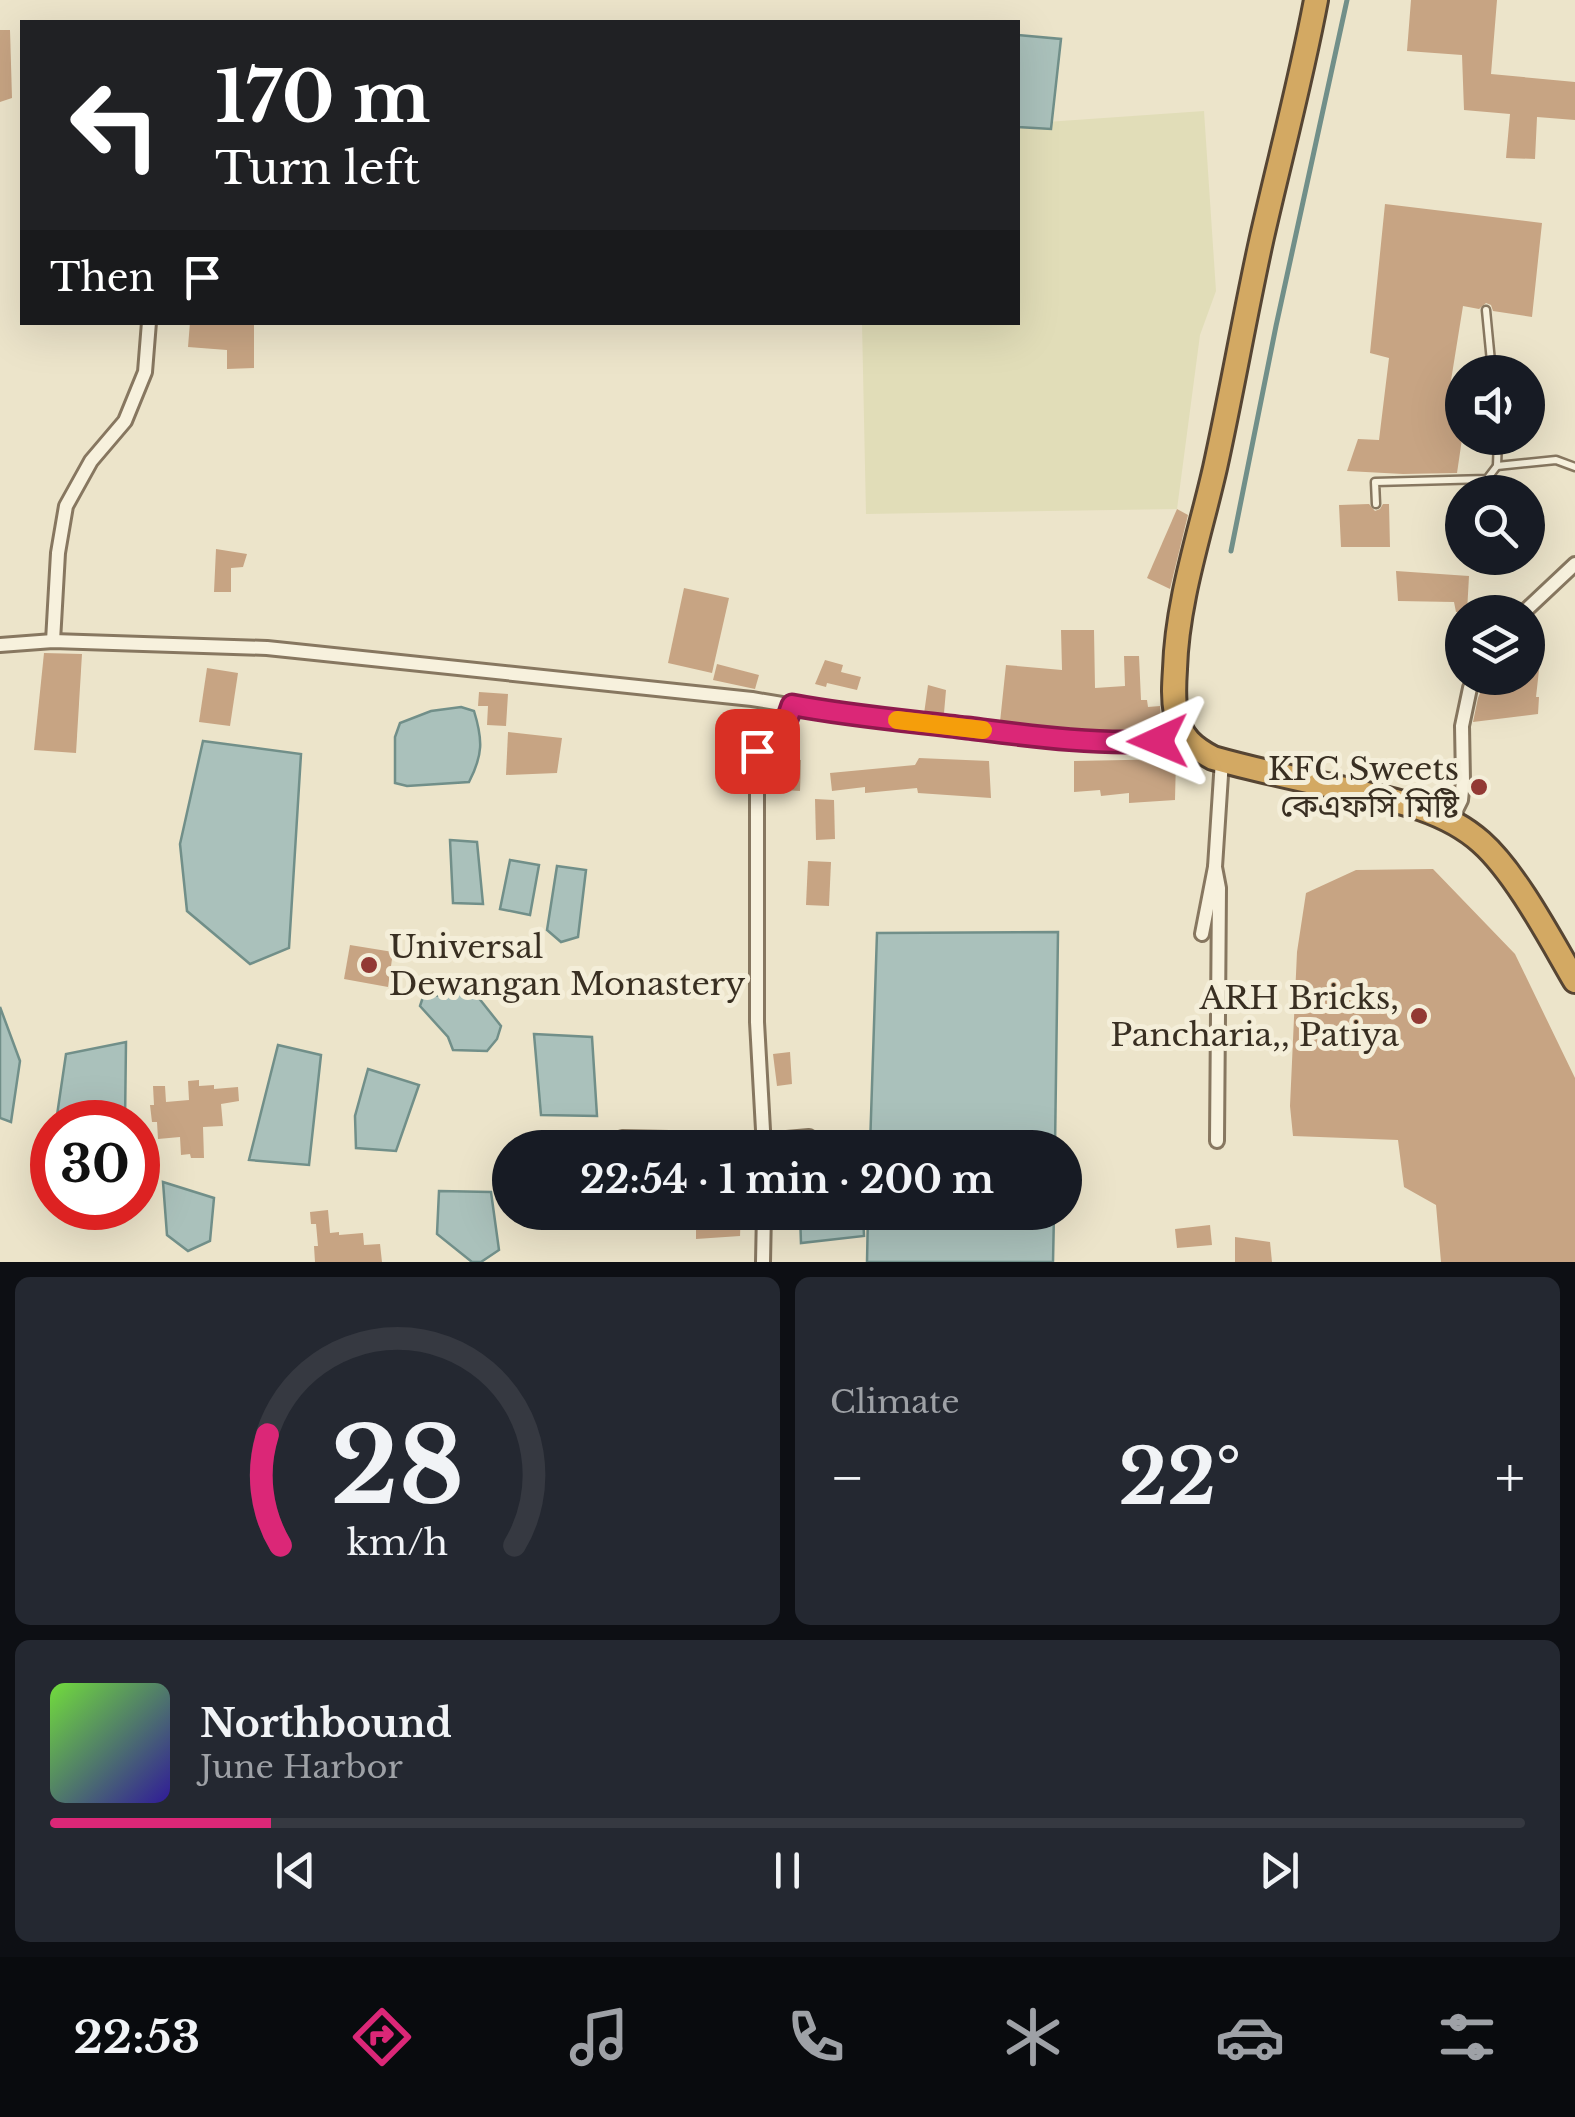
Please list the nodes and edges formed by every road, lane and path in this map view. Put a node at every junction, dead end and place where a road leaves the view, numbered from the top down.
1 (1316, 0) edge
2 (1486, 310) dead end
3 (150, 325) edge
4 (1490, 355) edge
5 (1497, 455) edge
6 (1497, 466) junction
7 (1575, 467) edge
8 (1376, 504) dead end
9 (1575, 564) edge
10 (1542, 595) edge
11 (54, 641) junction
12 (0, 645) edge
13 (1469, 695) edge
14 (792, 705) junction
15 (1183, 736) junction
16 (1222, 760) junction
17 (1451, 820) junction
18 (1215, 867) junction
19 (1202, 934) dead end
20 (1575, 982) edge
21 (763, 1130) edge
22 (1217, 1141) dead end
23 (764, 1230) edge
24 (764, 1262) edge

1 - 15 highway
2 - 4 lane
3 - 11 street
5 - 6 lane
6 - 7 lane
6 - 8 lane
9 - 10 street
11 - 12 street
11 - 14 street
13 - 17 street
14 - 15 street
14 - 21 street
15 - 16 highway
16 - 17 highway
16 - 18 street
17 - 20 highway
18 - 19 street
18 - 22 street
23 - 24 street

